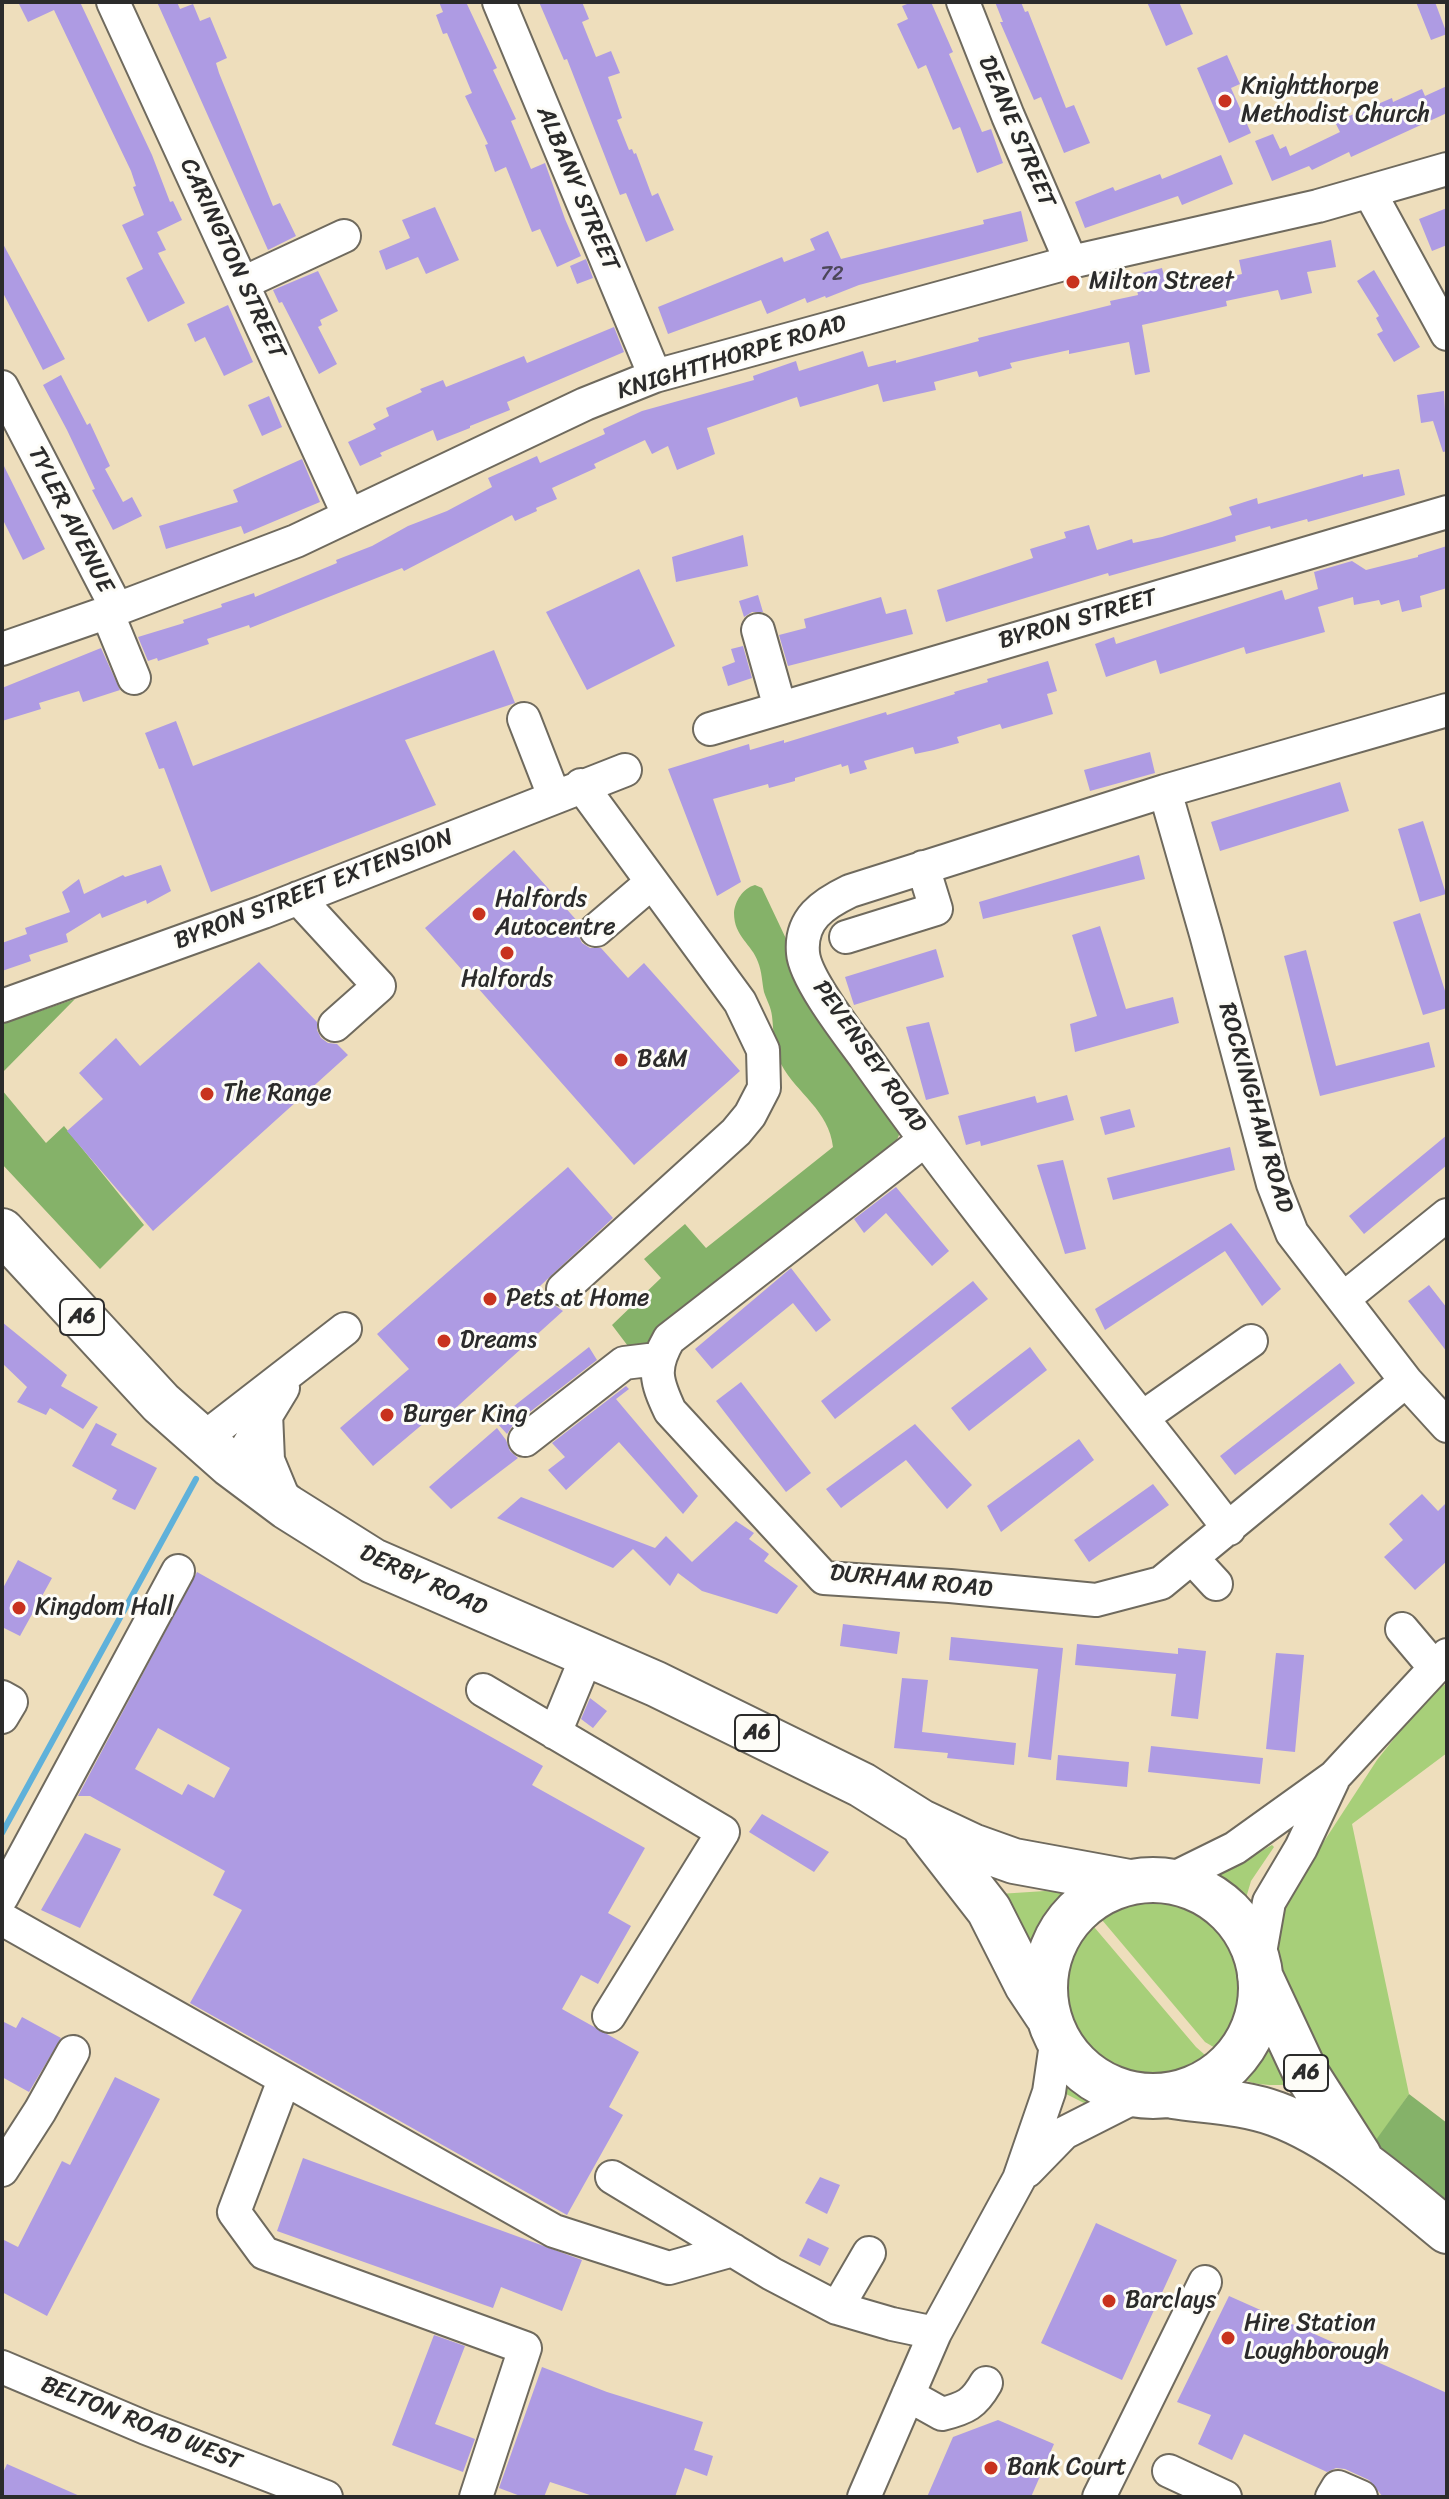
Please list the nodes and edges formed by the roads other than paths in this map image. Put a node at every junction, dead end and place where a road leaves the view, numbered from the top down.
1 (113, 2) edge
2 (499, 2) edge
3 (963, 2) edge
4 (1447, 169) edge
5 (1370, 193) junction
6 (344, 236) dead end
7 (1071, 262) junction
8 (243, 283) junction
9 (1447, 334) edge
10 (655, 376) junction
11 (2, 387) edge
12 (1447, 512) edge
13 (349, 516) junction
14 (112, 611) junction
15 (758, 630) dead end
16 (2, 649) edge
17 (134, 678) dead end
18 (780, 708) junction
19 (1447, 710) edge
20 (524, 719) dead end
21 (710, 729) dead end
22 (625, 770) dead end
23 (567, 790) junction
24 (1165, 791) junction
25 (923, 867) junction
26 (651, 883) junction
27 (298, 898) junction
28 (596, 930) dead end
29 (846, 937) dead end
30 (2, 1006) edge
31 (335, 1025) dead end
32 (925, 1140) junction
33 (1447, 1215) edge
34 (2, 1231) edge
35 (563, 1289) dead end
36 (1343, 1299) junction
37 (345, 1329) dead end
38 (1251, 1341) dead end
39 (657, 1359) junction
40 (300, 1366) junction
41 (1406, 1381) junction
42 (266, 1413) junction
43 (1143, 1417) junction
44 (1447, 1426) edge
45 (525, 1440) dead end
46 (217, 1452) junction
47 (287, 1507) junction
48 (1247, 1527) junction
49 (1192, 1558) junction
50 (178, 1571) dead end
51 (1216, 1584) dead end
52 (1402, 1629) dead end
53 (588, 1653) junction
54 (1441, 1662) edge
55 (483, 1690) dead end
56 (2, 1697) edge
57 (2, 1717) edge
58 (555, 1733) junction
59 (1334, 1777) junction
60 (921, 1822) junction
61 (1147, 1882) junction
62 (2, 1897) edge
63 (2, 1919) edge
64 (1259, 1970) junction
65 (609, 2016) dead end
66 (1053, 2029) junction
67 (73, 2052) dead end
68 (284, 2080) junction
69 (1155, 2096) junction
70 (1363, 2163) junction
71 (2, 2170) edge
72 (612, 2177) dead end
73 (1019, 2179) junction
74 (1447, 2231) edge
75 (733, 2250) junction
76 (869, 2253) dead end
77 (1205, 2282) dead end
78 (837, 2308) junction
79 (935, 2333) junction
80 (2, 2367) edge
81 (986, 2383) dead end
82 (908, 2395) junction
83 (1169, 2471) dead end
84 (326, 2497) edge
85 (476, 2497) edge
86 (864, 2497) edge
87 (1099, 2497) edge
88 (1225, 2497) edge
89 (1332, 2497) edge
90 (1361, 2497) edge

1 - 8 street, CARINGTON STREET
2 - 10 street, ALBANY STREET
3 - 7 street, DEANE STREET
4 - 5 street, KNIGHTTHORPE ROAD
5 - 7 street, KNIGHTTHORPE ROAD
5 - 9 street
6 - 8 street
7 - 10 street, KNIGHTTHORPE ROAD
8 - 13 street, CARINGTON STREET
10 - 13 street, KNIGHTTHORPE ROAD
11 - 14 street, TYLER AVENUE
12 - 18 street, BYRON STREET
13 - 14 street, KNIGHTTHORPE ROAD
14 - 16 street, KNIGHTTHORPE ROAD
14 - 17 street, TYLER AVENUE
15 - 18 street
18 - 21 street, BYRON STREET
19 - 24 street, PEVENSEY ROAD
20 - 23 street
22 - 23 street, BYRON STREET EXTENSION
23 - 26 street
23 - 27 street, BYRON STREET EXTENSION
24 - 25 street, PEVENSEY ROAD
24 - 36 street, ROCKINGHAM ROAD
25 - 29 street
25 - 32 street, PEVENSEY ROAD
26 - 28 street
26 - 35 street
27 - 30 street, BYRON STREET EXTENSION
27 - 31 street
32 - 39 street
32 - 43 street, PEVENSEY ROAD
33 - 36 street
34 - 46 highway, DERBY ROAD / A6
36 - 41 street, ROCKINGHAM ROAD
37 - 40 street
38 - 43 street
39 - 45 street
39 - 49 street, DURHAM ROAD
40 - 42 street
40 - 46 street
41 - 44 street, ROCKINGHAM ROAD
41 - 48 street, DURHAM ROAD
42 - 46 street
42 - 47 street
43 - 48 street, PEVENSEY ROAD
46 - 47 highway, DERBY ROAD / A6
47 - 53 highway, DERBY ROAD / A6
48 - 49 street, DURHAM ROAD
49 - 51 street
50 - 62 street
52 - 54 street
53 - 58 street
53 - 60 highway, DERBY ROAD / A6
54 - 59 street
55 - 58 street
56 - 57 street
58 - 65 street
59 - 61 street
59 - 64 street
60 - 61 highway, DERBY ROAD / A6
60 - 66 highway, DERBY ROAD / A6
61 - 64 highway, A6
61 - 66 highway
63 - 68 street
64 - 69 highway
64 - 70 highway, A6
66 - 69 highway, A6
66 - 73 street
67 - 71 street
68 - 75 street
68 - 85 street
69 - 70 highway, A6
69 - 73 street
70 - 74 highway, A6
72 - 75 street
73 - 79 street
75 - 78 street
76 - 78 street
77 - 87 street
78 - 79 street
79 - 82 street
80 - 84 street, BELTON ROAD WEST
81 - 82 street
82 - 86 street
83 - 88 street
89 - 90 street

